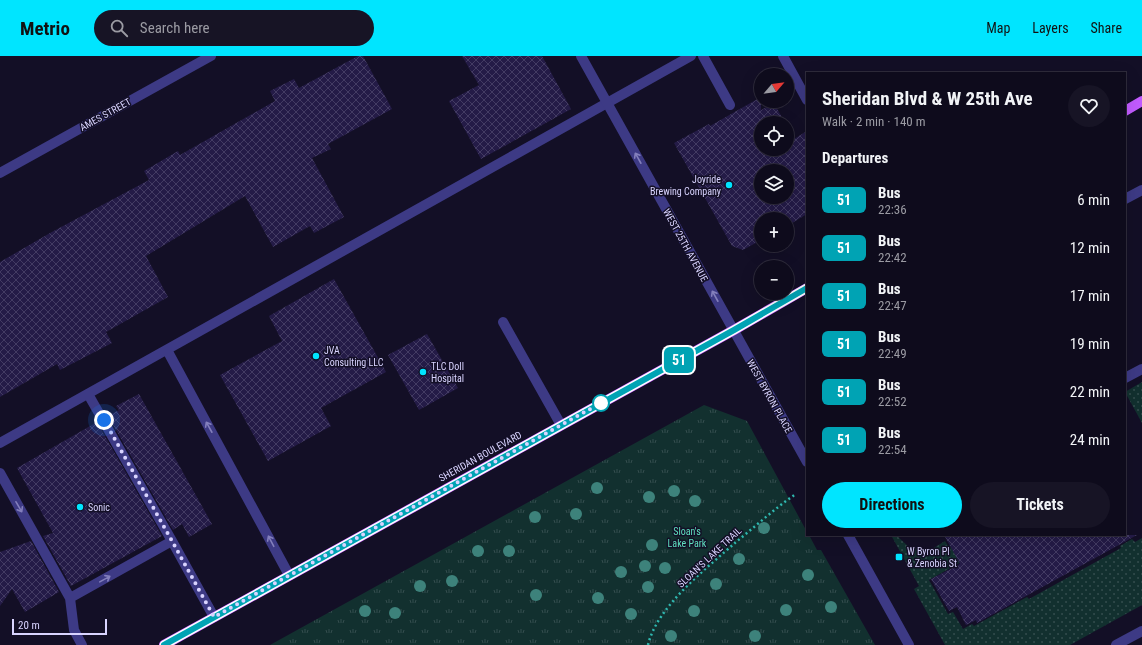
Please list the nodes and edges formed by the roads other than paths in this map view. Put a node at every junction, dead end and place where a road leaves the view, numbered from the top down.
1 (211, 56) edge
2 (581, 56) edge
3 (691, 56) edge
4 (703, 56) edge
5 (783, 56) edge
6 (806, 98) edge
7 (1142, 101) edge
8 (607, 102) junction
9 (730, 105) dead end
10 (1126, 110) edge
11 (0, 173) edge
12 (1142, 190) edge
13 (1126, 198) edge
14 (806, 289) edge
15 (503, 322) dead end
16 (734, 330) junction
17 (167, 350) junction
18 (1142, 369) edge
19 (1126, 377) edge
20 (88, 394) junction
21 (561, 425) junction
22 (0, 443) edge
23 (806, 460) edge
24 (0, 473) edge
25 (849, 536) edge
26 (172, 541) junction
27 (290, 575) junction
28 (70, 598) junction
29 (214, 617) junction
30 (1142, 631) edge
31 (82, 645) edge
32 (164, 645) edge
33 (909, 645) edge
34 (1116, 645) edge

1 - 11 street, AMES STREET
2 - 8 street, WEST 25TH AVENUE
3 - 8 street
4 - 9 street
5 - 6 street
7 - 10 main road
16 -> 8 street, WEST 25TH AVENUE
8 - 17 street
12 - 13 street
14 - 16 main road, SHERIDAN BOULEVARD
15 - 21 street
16 - 21 main road, SHERIDAN BOULEVARD
16 - 23 street, WEST BYRON PLACE
17 - 20 street
27 -> 17 street
18 - 19 street
20 - 22 street
20 - 26 street
21 - 27 main road, SHERIDAN BOULEVARD
24 -> 28 street
25 - 33 street
28 -> 26 street
26 - 29 street
27 - 29 main road, SHERIDAN BOULEVARD
28 - 31 street
29 - 32 main road, SHERIDAN BOULEVARD
30 - 34 street

